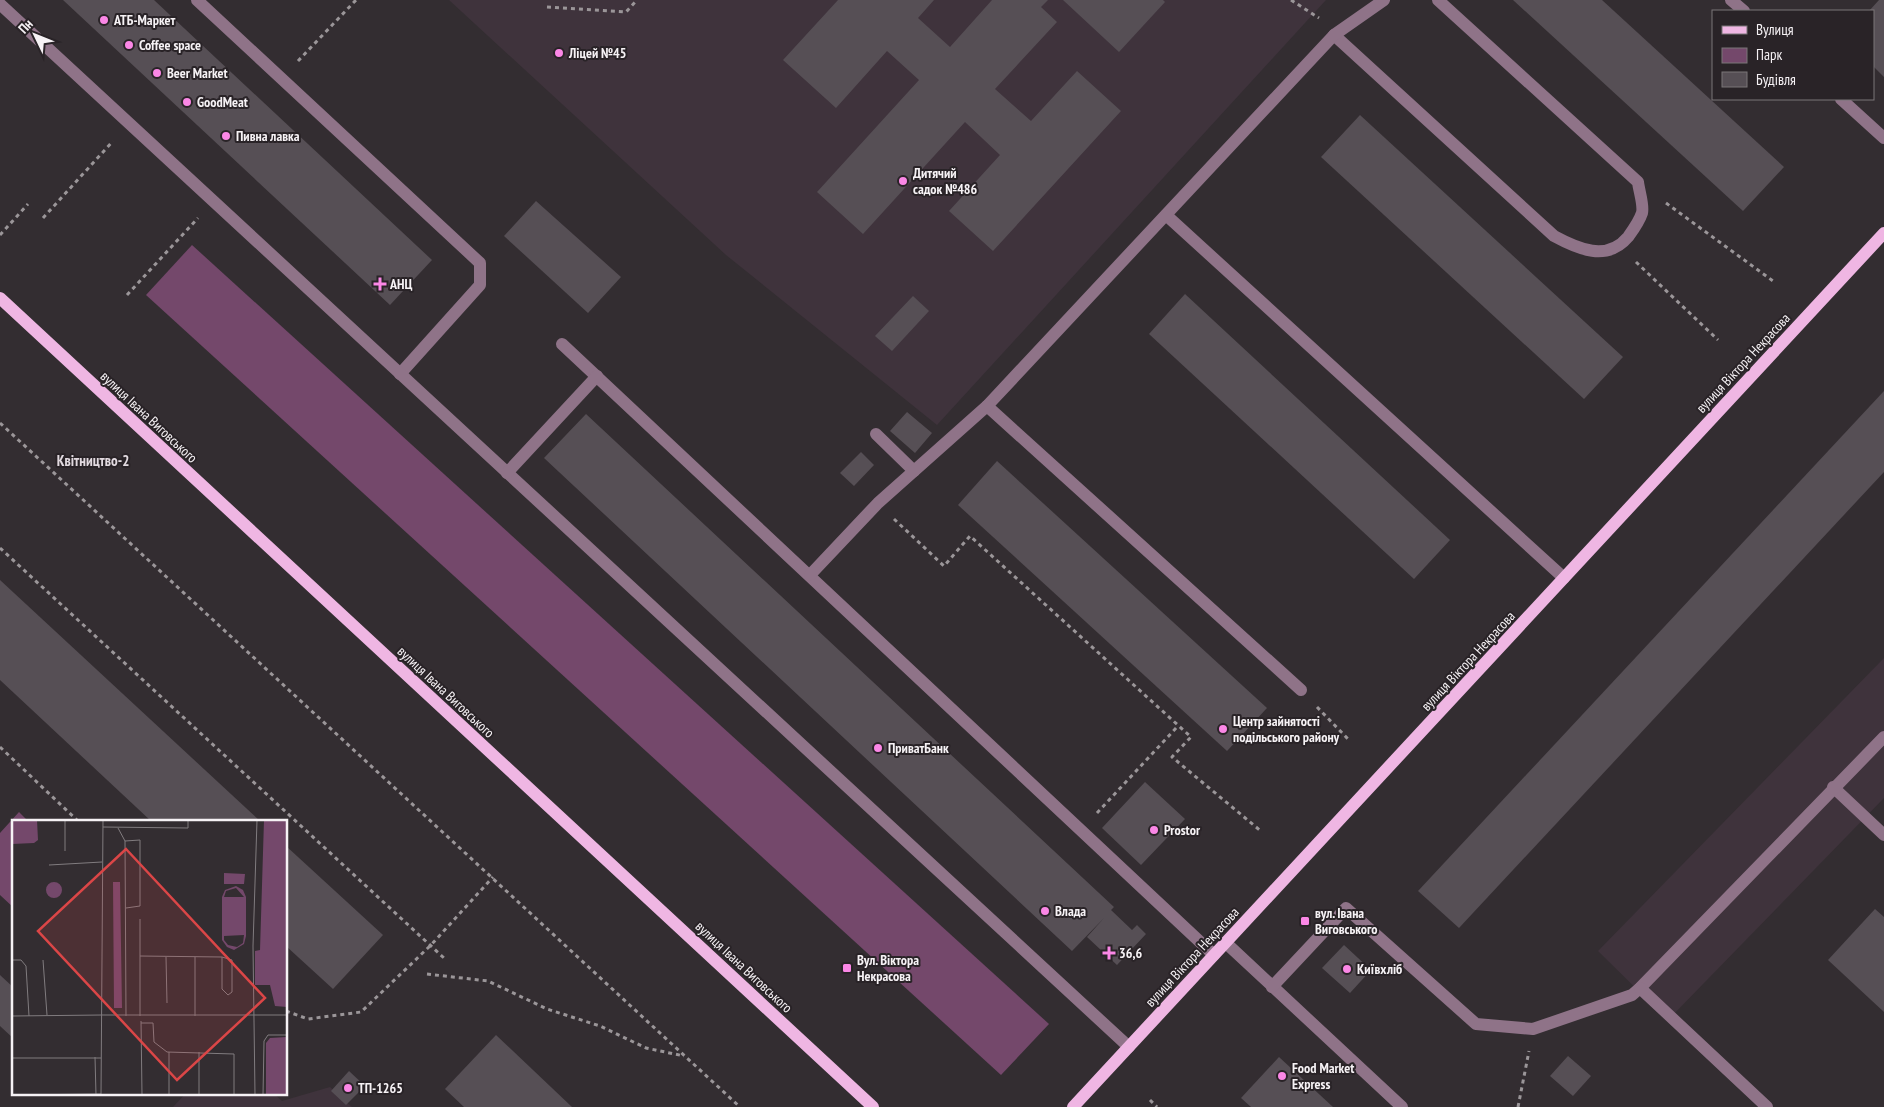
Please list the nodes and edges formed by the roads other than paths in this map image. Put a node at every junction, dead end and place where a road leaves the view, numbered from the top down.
1 (197, 0) edge
2 (1384, 0) edge
3 (1438, 0) edge
4 (1732, 0) edge
5 (0, 4) edge
6 (1743, 10) edge
7 (1334, 35) junction
8 (1842, 100) edge
9 (1884, 138) edge
10 (1166, 215) junction
11 (1884, 233) edge
12 (0, 298) edge
13 (562, 344) dead end
14 (400, 374) junction
15 (597, 376) junction
16 (987, 406) junction
17 (876, 434) dead end
18 (914, 471) junction
19 (507, 473) junction
20 (810, 575) junction
21 (1564, 578) junction
22 (1301, 690) road end
23 (1884, 737) edge
24 (1833, 788) junction
25 (1884, 835) edge
26 (1226, 943) junction
27 (1214, 956) junction
28 (1272, 987) junction
29 (1640, 988) junction
30 (1129, 1047) junction
31 (873, 1107) edge
32 (1073, 1107) edge
33 (1402, 1107) edge
34 (1767, 1107) edge

1 - 14 lane
2 - 7 lane
3 - 7 lane
4 - 6 lane
5 - 14 lane
7 - 10 lane
8 - 9 lane
10 - 16 lane
10 - 21 lane
11 - 21 main road, вулиця Віктора Некрасова
12 - 31 main road, вулиця Івана Виговського
13 - 15 lane
14 - 19 lane
15 - 19 lane
15 - 20 lane
16 - 18 lane
16 - 22 lane
17 - 18 lane
18 - 20 lane
19 - 30 lane
20 - 27 lane
21 - 26 main road, вулиця Віктора Некрасова
23 - 24 lane
24 - 25 lane
24 - 29 lane
26 - 27 main road, вулиця Віктора Некрасова
26 - 28 lane
27 - 30 main road, вулиця Віктора Некрасова
28 - 29 lane
28 - 33 lane
29 - 34 lane
30 - 32 main road, вулиця Віктора Некрасова

